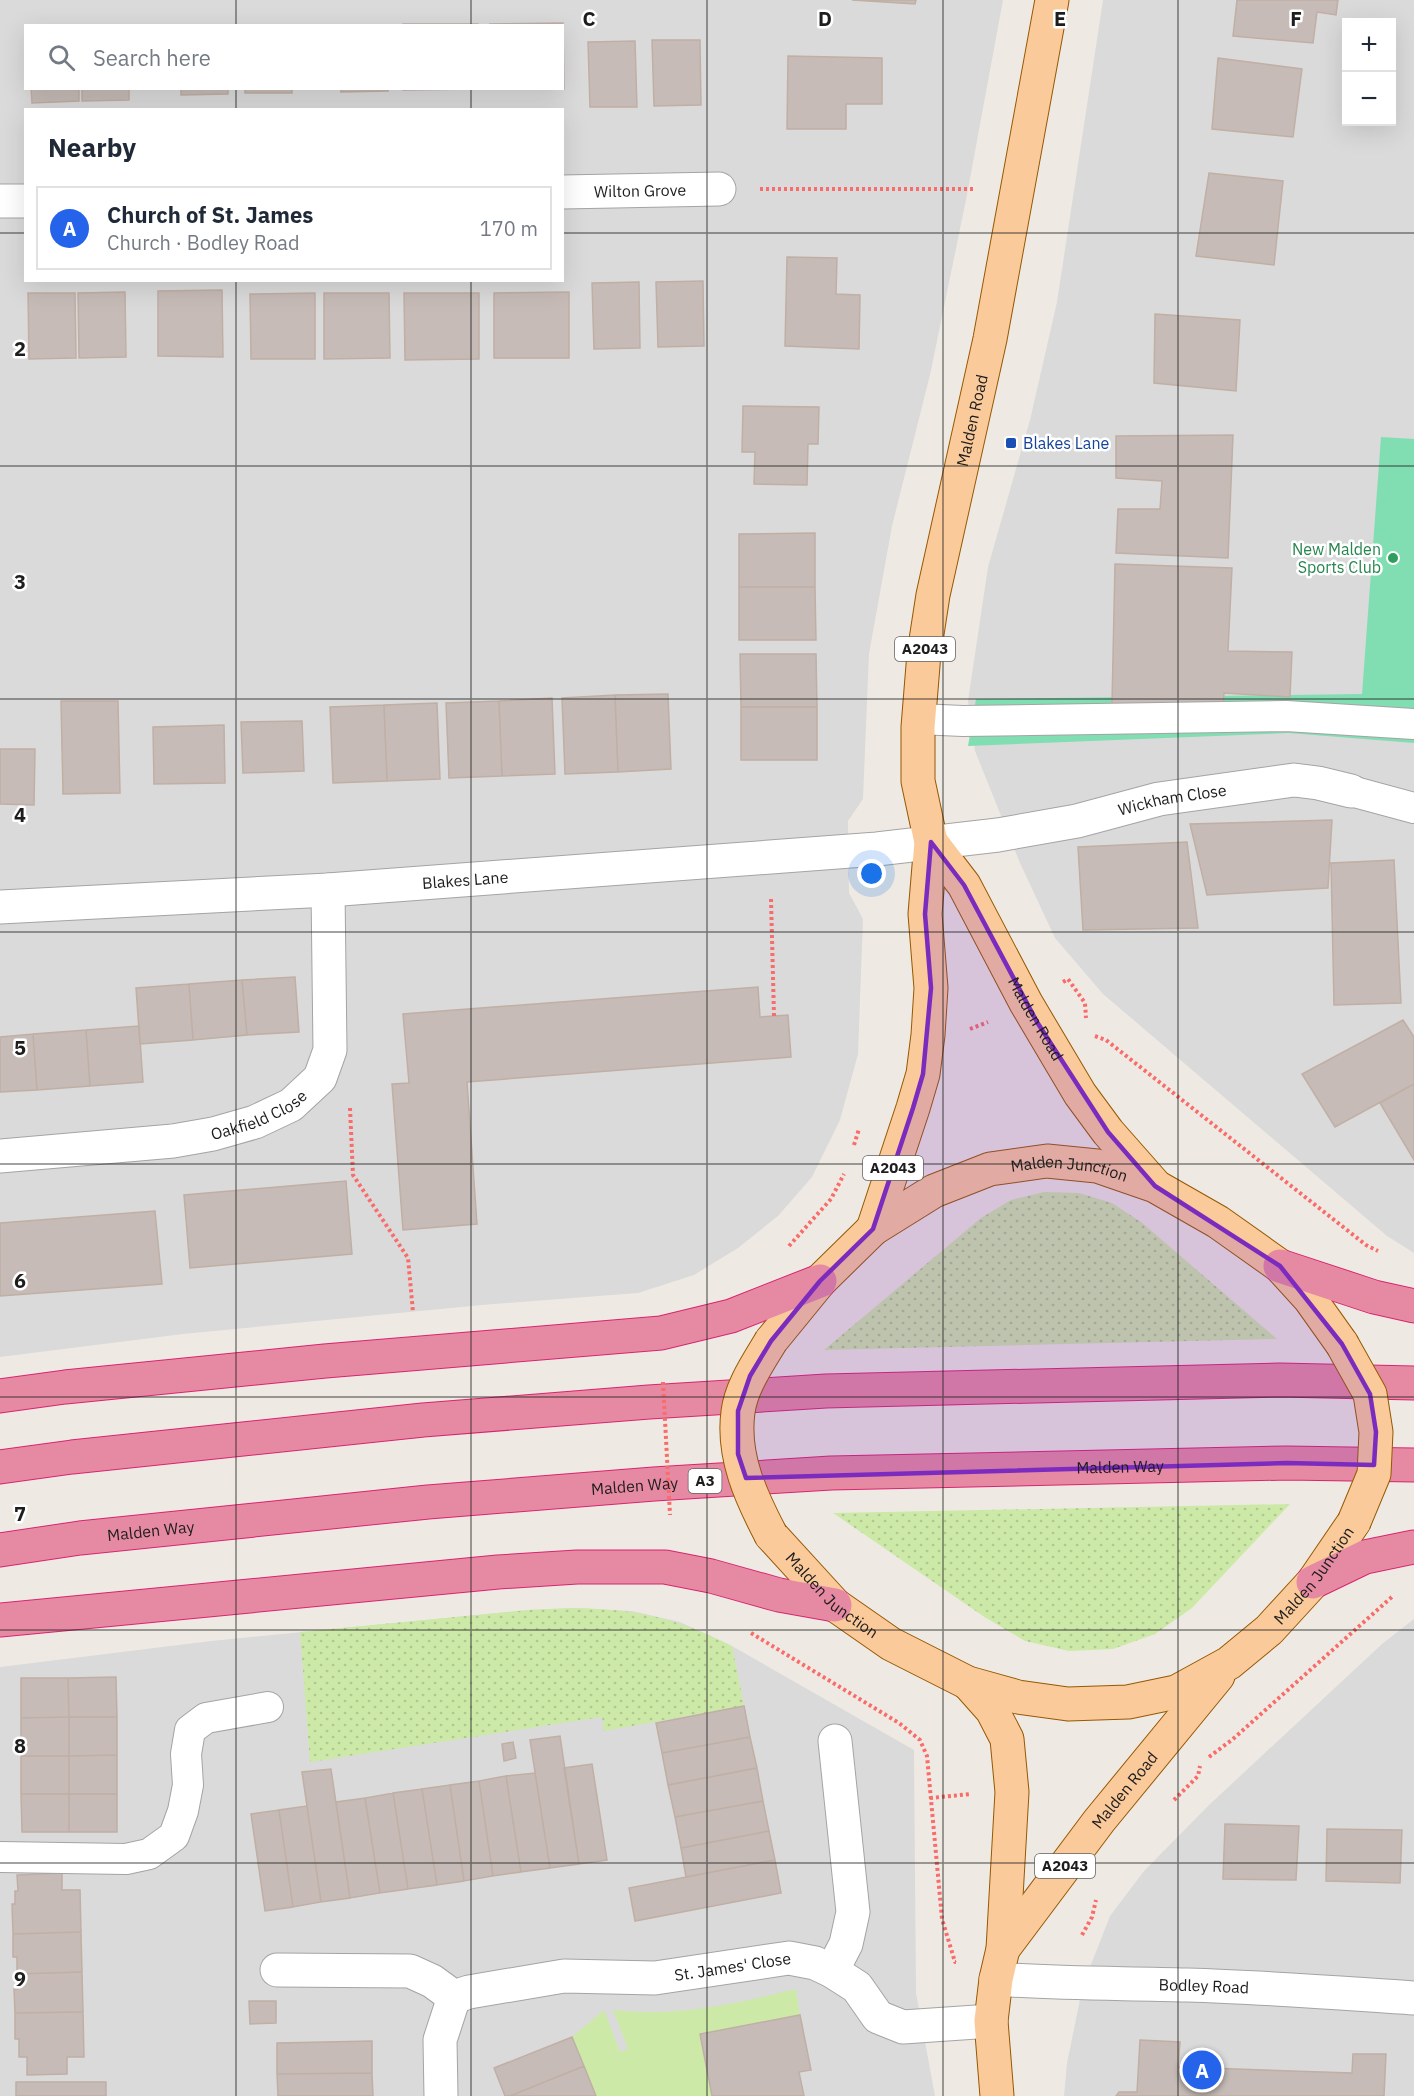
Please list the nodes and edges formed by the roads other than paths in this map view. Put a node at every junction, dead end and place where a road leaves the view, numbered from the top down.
1 (1052, 0) edge
2 (719, 189) road end
3 (564, 192) edge
4 (0, 201) edge
5 (24, 201) edge
6 (918, 719) junction
7 (1414, 724) edge
8 (1351, 791) joint
9 (1414, 808) edge
10 (931, 842) junction
11 (328, 890) junction
12 (0, 907) edge
13 (0, 1156) edge
14 (1155, 1186) junction
15 (873, 1229) junction
16 (1280, 1266) junction
17 (820, 1281) junction
18 (1414, 1306) edge
19 (1414, 1383) edge
20 (0, 1396) edge
21 (1414, 1466) edge
22 (0, 1467) edge
23 (1414, 1546) edge
24 (0, 1550) edge
25 (1313, 1582) junction
26 (835, 1605) junction
27 (0, 1620) edge
28 (1228, 1663) junction
29 (968, 1683) junction
30 (268, 1707) dead end
31 (835, 1741) dead end
32 (0, 1857) edge
33 (1000, 1964) junction
34 (278, 1970) dead end
35 (832, 1971) junction
36 (454, 1996) junction
37 (1414, 1998) edge
38 (990, 2021) junction
39 (441, 2096) edge
40 (997, 2096) edge

1 - 6 main road, Malden Road / A2043
2 - 3 street, Wilton Grove
4 - 5 street
6 - 7 lane
6 - 10 main road, Malden Road / A2043
8 - 9 lane, Wickham Close
8 - 10 street, Wickham Close
10 - 11 street, Blakes Lane
10 - 14 main road, Malden Road / A2043
10 - 15 main road, Malden Road / A2043
11 - 12 street, Blakes Lane
11 - 13 street, Oakfield Close
14 - 15 main road, Malden Junction
14 - 16 main road, Malden Junction
15 - 17 main road, Malden Junction
16 - 18 highway
16 - 25 main road, Malden Junction, bridge
17 - 20 highway
17 - 26 main road, Malden Junction, bridge
19 - 22 highway
21 - 24 highway, Malden Way / A3
23 - 25 highway
25 - 28 main road, Malden Junction
26 - 27 highway
26 - 29 main road, Malden Junction
28 - 29 main road, Malden Junction
28 - 33 main road, Malden Road / A2043
29 - 33 main road, Malden Road / A2043
30 - 32 lane
31 - 35 street
33 - 37 street, Bodley Road
33 - 38 main road, Malden Road / A2043
34 - 36 street
35 - 36 street, St. James' Close
35 - 38 street, St. James' Close
36 - 39 street
38 - 40 main road, Malden Road / A2043

